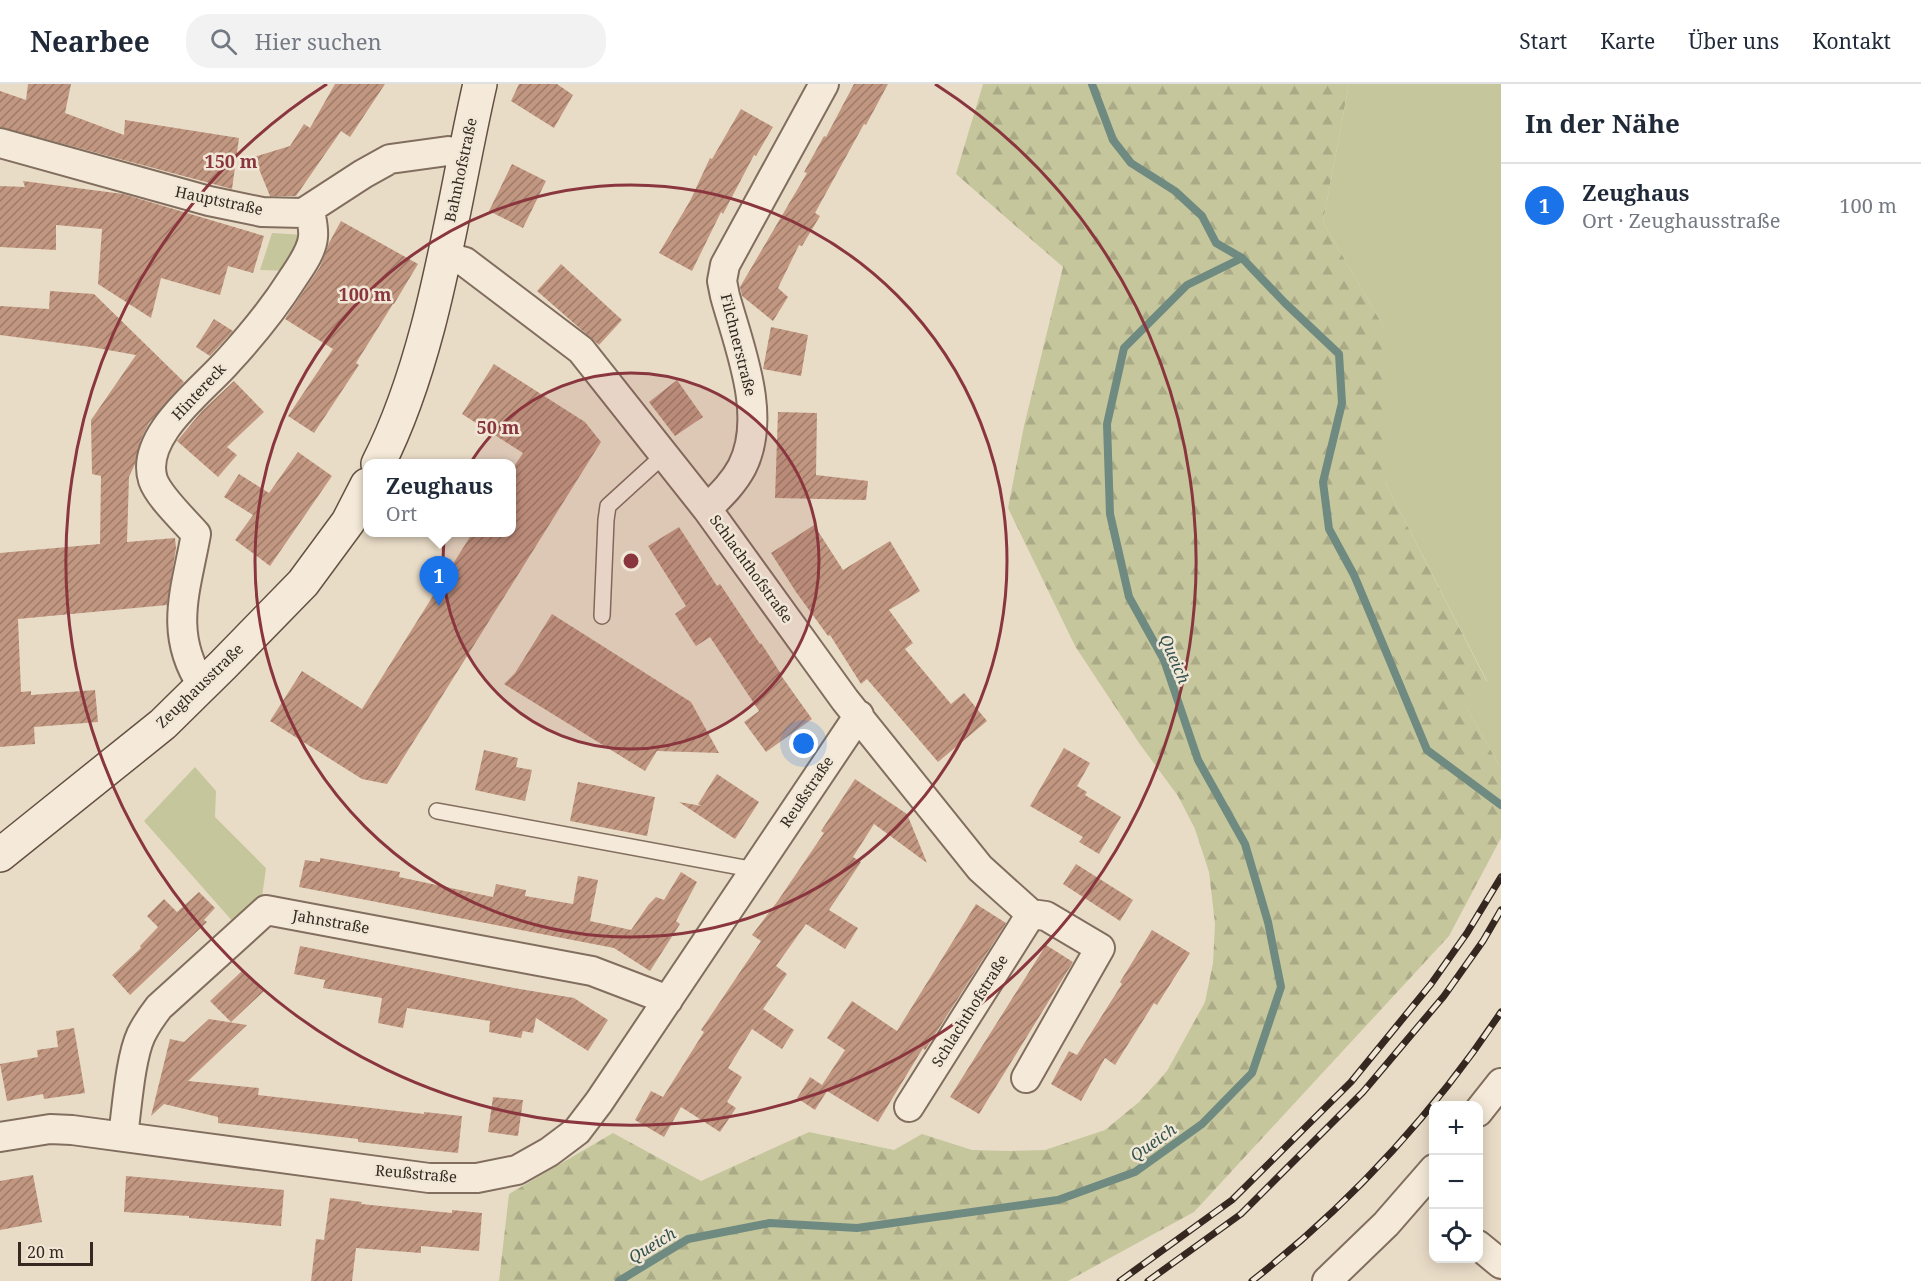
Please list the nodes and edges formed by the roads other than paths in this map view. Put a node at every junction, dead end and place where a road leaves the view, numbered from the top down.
1 (480, 84) edge
2 (824, 84) edge
3 (0, 143) edge
4 (464, 154) junction
5 (310, 209) junction
6 (444, 256) junction
7 (664, 454) junction
8 (381, 459) edge
9 (363, 492) edge
10 (707, 509) junction
11 (603, 616) dead end
12 (202, 685) junction
13 (859, 715) junction
14 (437, 811) dead end
15 (0, 855) edge
16 (756, 870) junction
17 (1031, 914) junction
18 (668, 1000) junction
19 (1026, 1078) dead end
20 (1501, 1083) edge
21 (909, 1107) dead end
22 (1483, 1107) edge
23 (123, 1136) junction
24 (0, 1137) edge
25 (1428, 1188) edge
26 (1483, 1248) edge
27 (1501, 1264) edge
28 (1327, 1281) edge

1 - 4 street, Bahnhofstraße
2 - 10 street, Filchnerstraße
3 - 5 street, Hauptstraße
4 - 5 street, Hauptstraße
4 - 6 street, Bahnhofstraße
5 - 12 street, Hintereck
6 - 7 street, Schlachthofstraße
6 - 8 street
7 - 10 street, Schlachthofstraße
7 - 11 lane
9 - 12 street, Zeughausstraße
10 - 13 street, Schlachthofstraße
12 - 15 street, Zeughausstraße
13 - 16 street, Reußstraße
13 - 17 street, Schlachthofstraße
14 - 16 lane
16 - 18 street, Reußstraße
17 - 19 street, Schlachthofstraße
17 - 21 street, Schlachthofstraße
18 - 23 street, Reußstraße
18 - 23 street, Jahnstraße
20 - 22 street
23 - 24 street, Reußstraße
25 - 28 street
26 - 27 street

